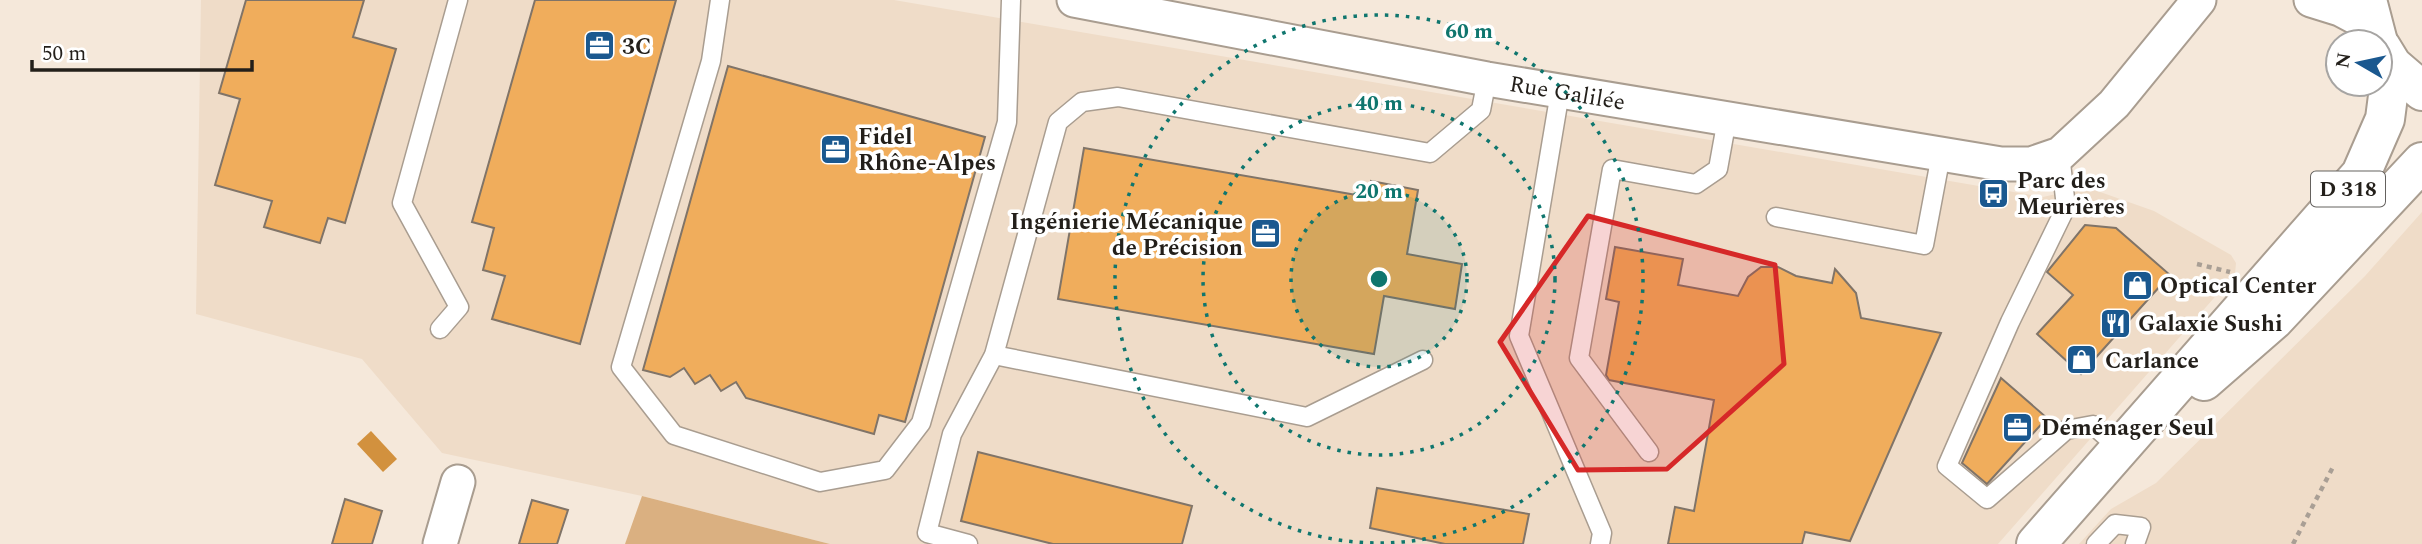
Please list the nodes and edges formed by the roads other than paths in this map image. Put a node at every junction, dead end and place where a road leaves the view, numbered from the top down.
1 (458, 0) edge
2 (720, 0) edge
3 (1011, 0) edge
4 (1074, 0) edge
5 (2199, 0) edge
6 (2311, 0) edge
7 (2367, 28) edge
8 (2394, 56) edge
9 (1487, 79) junction
10 (2422, 91) edge
11 (1560, 92) junction
12 (2383, 98) edge
13 (1727, 119) junction
14 (2060, 154) junction
15 (1941, 155) junction
16 (2422, 162) edge
17 (1776, 217) dead end
18 (440, 329) dead end
19 (994, 355) junction
20 (1423, 360) dead end
21 (2118, 447) junction
22 (1649, 452) dead end
23 (458, 482) dead end
24 (440, 544) edge
25 (968, 544) edge
26 (1600, 544) edge
27 (2036, 544) edge
28 (2045, 544) edge
29 (2096, 544) edge
30 (2134, 544) edge

1 - 18 lane
2 - 3 lane
4 - 9 street, Rue Galilée
5 - 14 street
6 - 7 street
8 - 10 main road
9 - 11 street, Rue Galilée
9 - 19 lane
11 - 13 street, Rue Galilée
11 - 26 lane
12 - 21 main road, D 318
13 - 15 street, Rue Galilée
13 - 22 lane
14 - 15 street, Rue Galilée
14 - 21 lane
15 - 17 lane
16 - 28 main road, D 318
19 - 20 lane
19 - 25 lane
21 - 27 main road, D 318
23 - 24 street
29 - 30 lane

